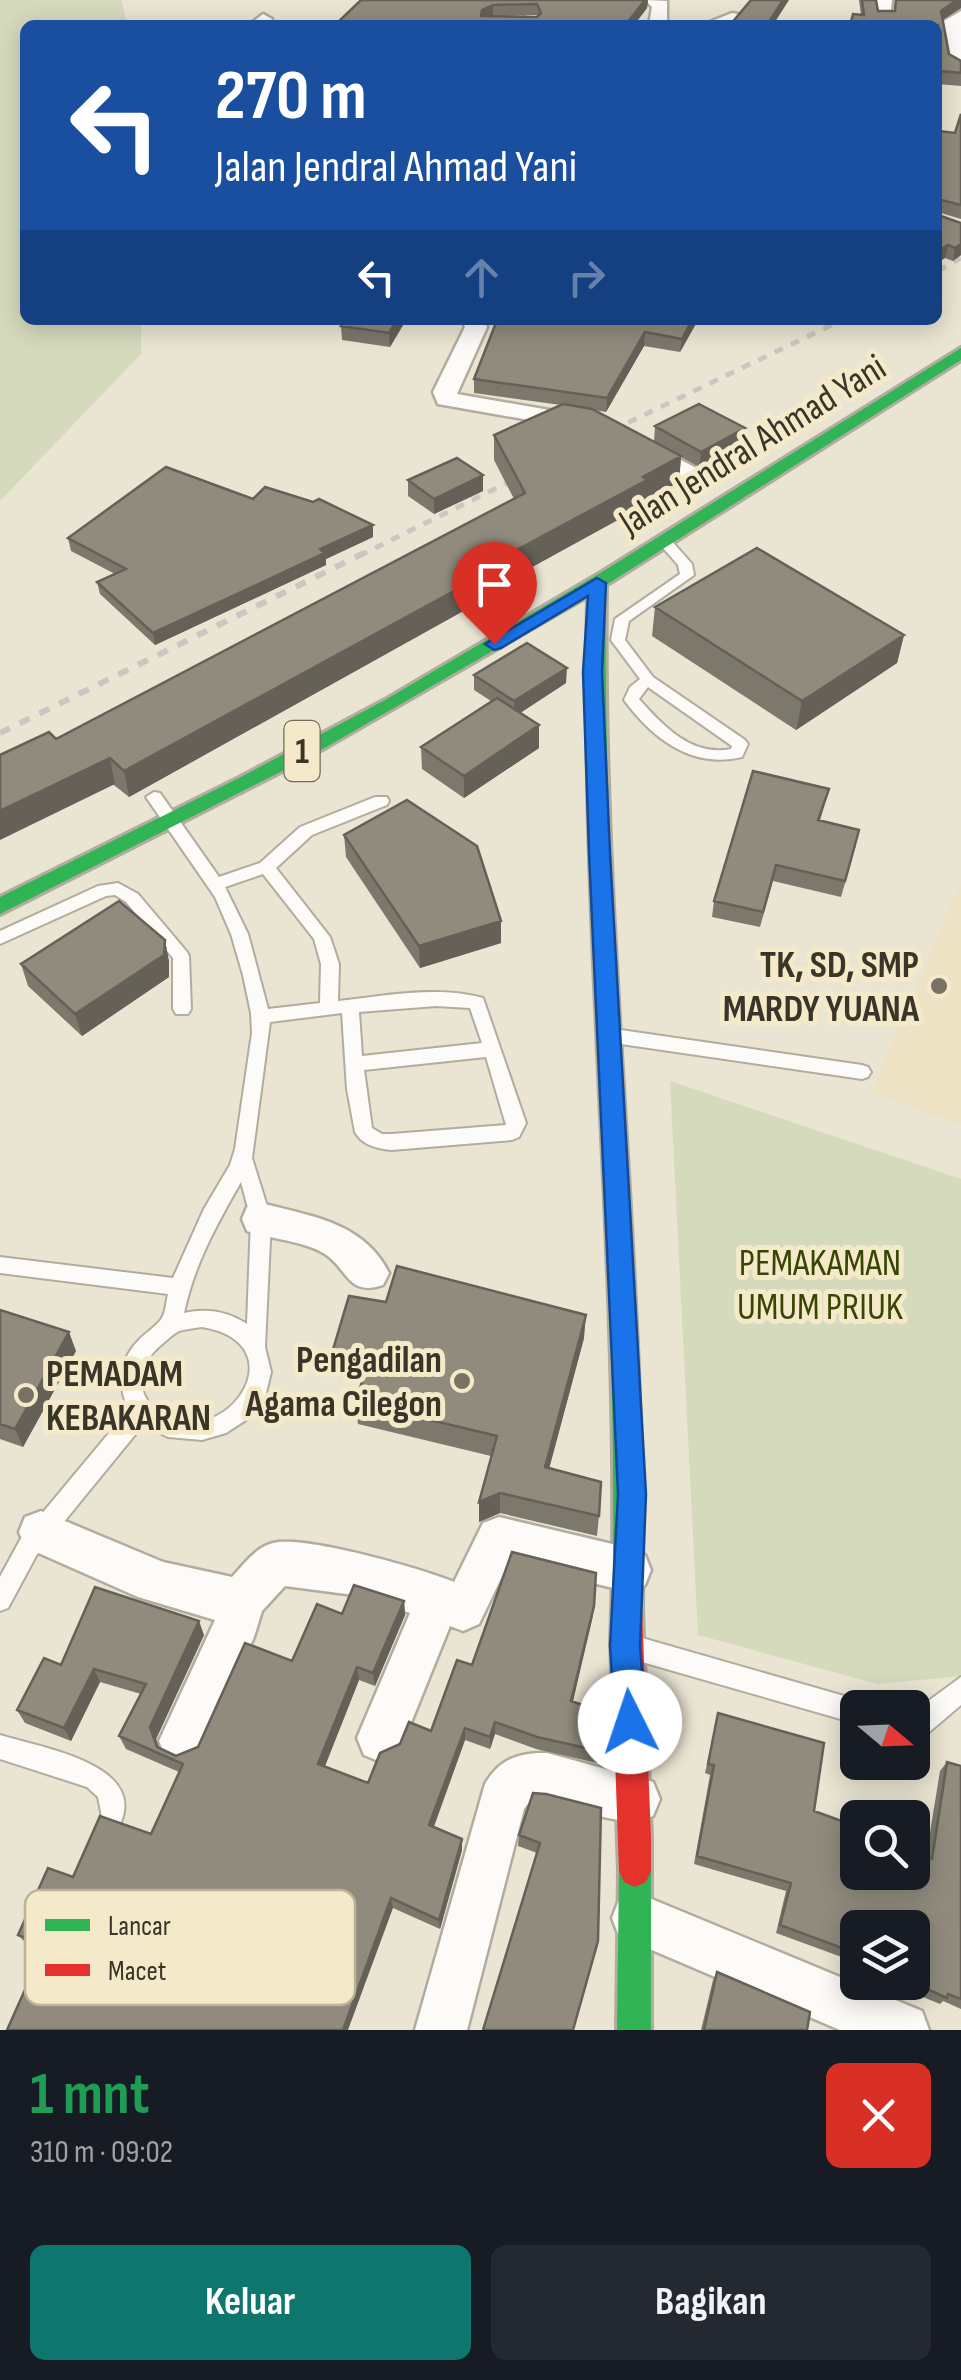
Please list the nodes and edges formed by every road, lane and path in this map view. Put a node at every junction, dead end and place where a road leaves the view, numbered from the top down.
1 (546, 0) edge
2 (961, 16) edge
3 (732, 18) edge
4 (527, 20) edge
5 (726, 20) edge
6 (959, 65) edge
7 (473, 325) edge
8 (954, 364) edge
9 (703, 481) dead end
10 (664, 541) junction
11 (597, 583) junction
12 (648, 680) junction
13 (155, 797) dead end
14 (381, 801) dead end
15 (172, 821) junction
16 (266, 867) junction
17 (213, 886) junction
18 (0, 906) edge
19 (0, 938) edge
20 (350, 1008) junction
21 (182, 1009) dead end
22 (330, 1010) junction
23 (261, 1016) junction
24 (606, 1034) junction
25 (493, 1049) junction
26 (354, 1064) junction
27 (862, 1072) dead end
28 (242, 1158) junction
29 (261, 1219) junction
30 (0, 1265) edge
31 (369, 1273) dead end
32 (180, 1288) junction
33 (170, 1324) junction
34 (256, 1345) junction
35 (141, 1411) junction
36 (41, 1532) junction
37 (630, 1570) junction
38 (439, 1598) junction
39 (0, 1600) edge
40 (240, 1600) junction
41 (625, 1646) junction
42 (961, 1689) edge
43 (840, 1707) edge
44 (930, 1716) edge
45 (382, 1738) dead end
46 (183, 1741) dead end
47 (0, 1746) edge
48 (636, 1799) junction
49 (112, 1813) dead end
50 (637, 1918) junction
51 (442, 2030) edge
52 (634, 2030) edge
53 (903, 2030) edge

1 - 4 street
2 - 6 street
3 - 5 street
7 - 9 street
8 - 10 main road, Jalan Jendral Ahmad Yani / 1
10 - 11 main road, Jalan Jendral Ahmad Yani / 1
10 - 12 lane
11 - 15 main road, Jalan Jendral Ahmad Yani / 1
11 - 24 main road
12 - 12 lane
13 - 15 lane
14 - 16 lane
15 - 17 lane
15 - 18 main road, Jalan Jendral Ahmad Yani / 1
16 - 17 lane
16 - 22 lane
17 - 23 lane
19 - 21 lane
20 - 22 lane
20 - 25 lane
20 - 26 lane
22 - 23 lane
23 - 28 lane
24 - 27 lane
24 - 37 main road
25 - 26 lane
25 - 26 lane
28 - 29 lane
28 - 32 lane
29 - 31 street
29 - 34 lane
30 - 32 lane
32 - 33 lane
33 - 34 lane
33 - 35 lane
34 - 35 lane
35 - 36 lane
36 - 39 lane
36 - 40 street
37 - 38 street
37 - 41 main road
38 - 40 street
38 - 45 street
40 - 46 street
41 - 43 lane
41 - 48 main road
42 - 44 lane
47 - 49 lane
48 - 50 main road
48 - 51 street
50 - 52 main road
50 - 53 street

